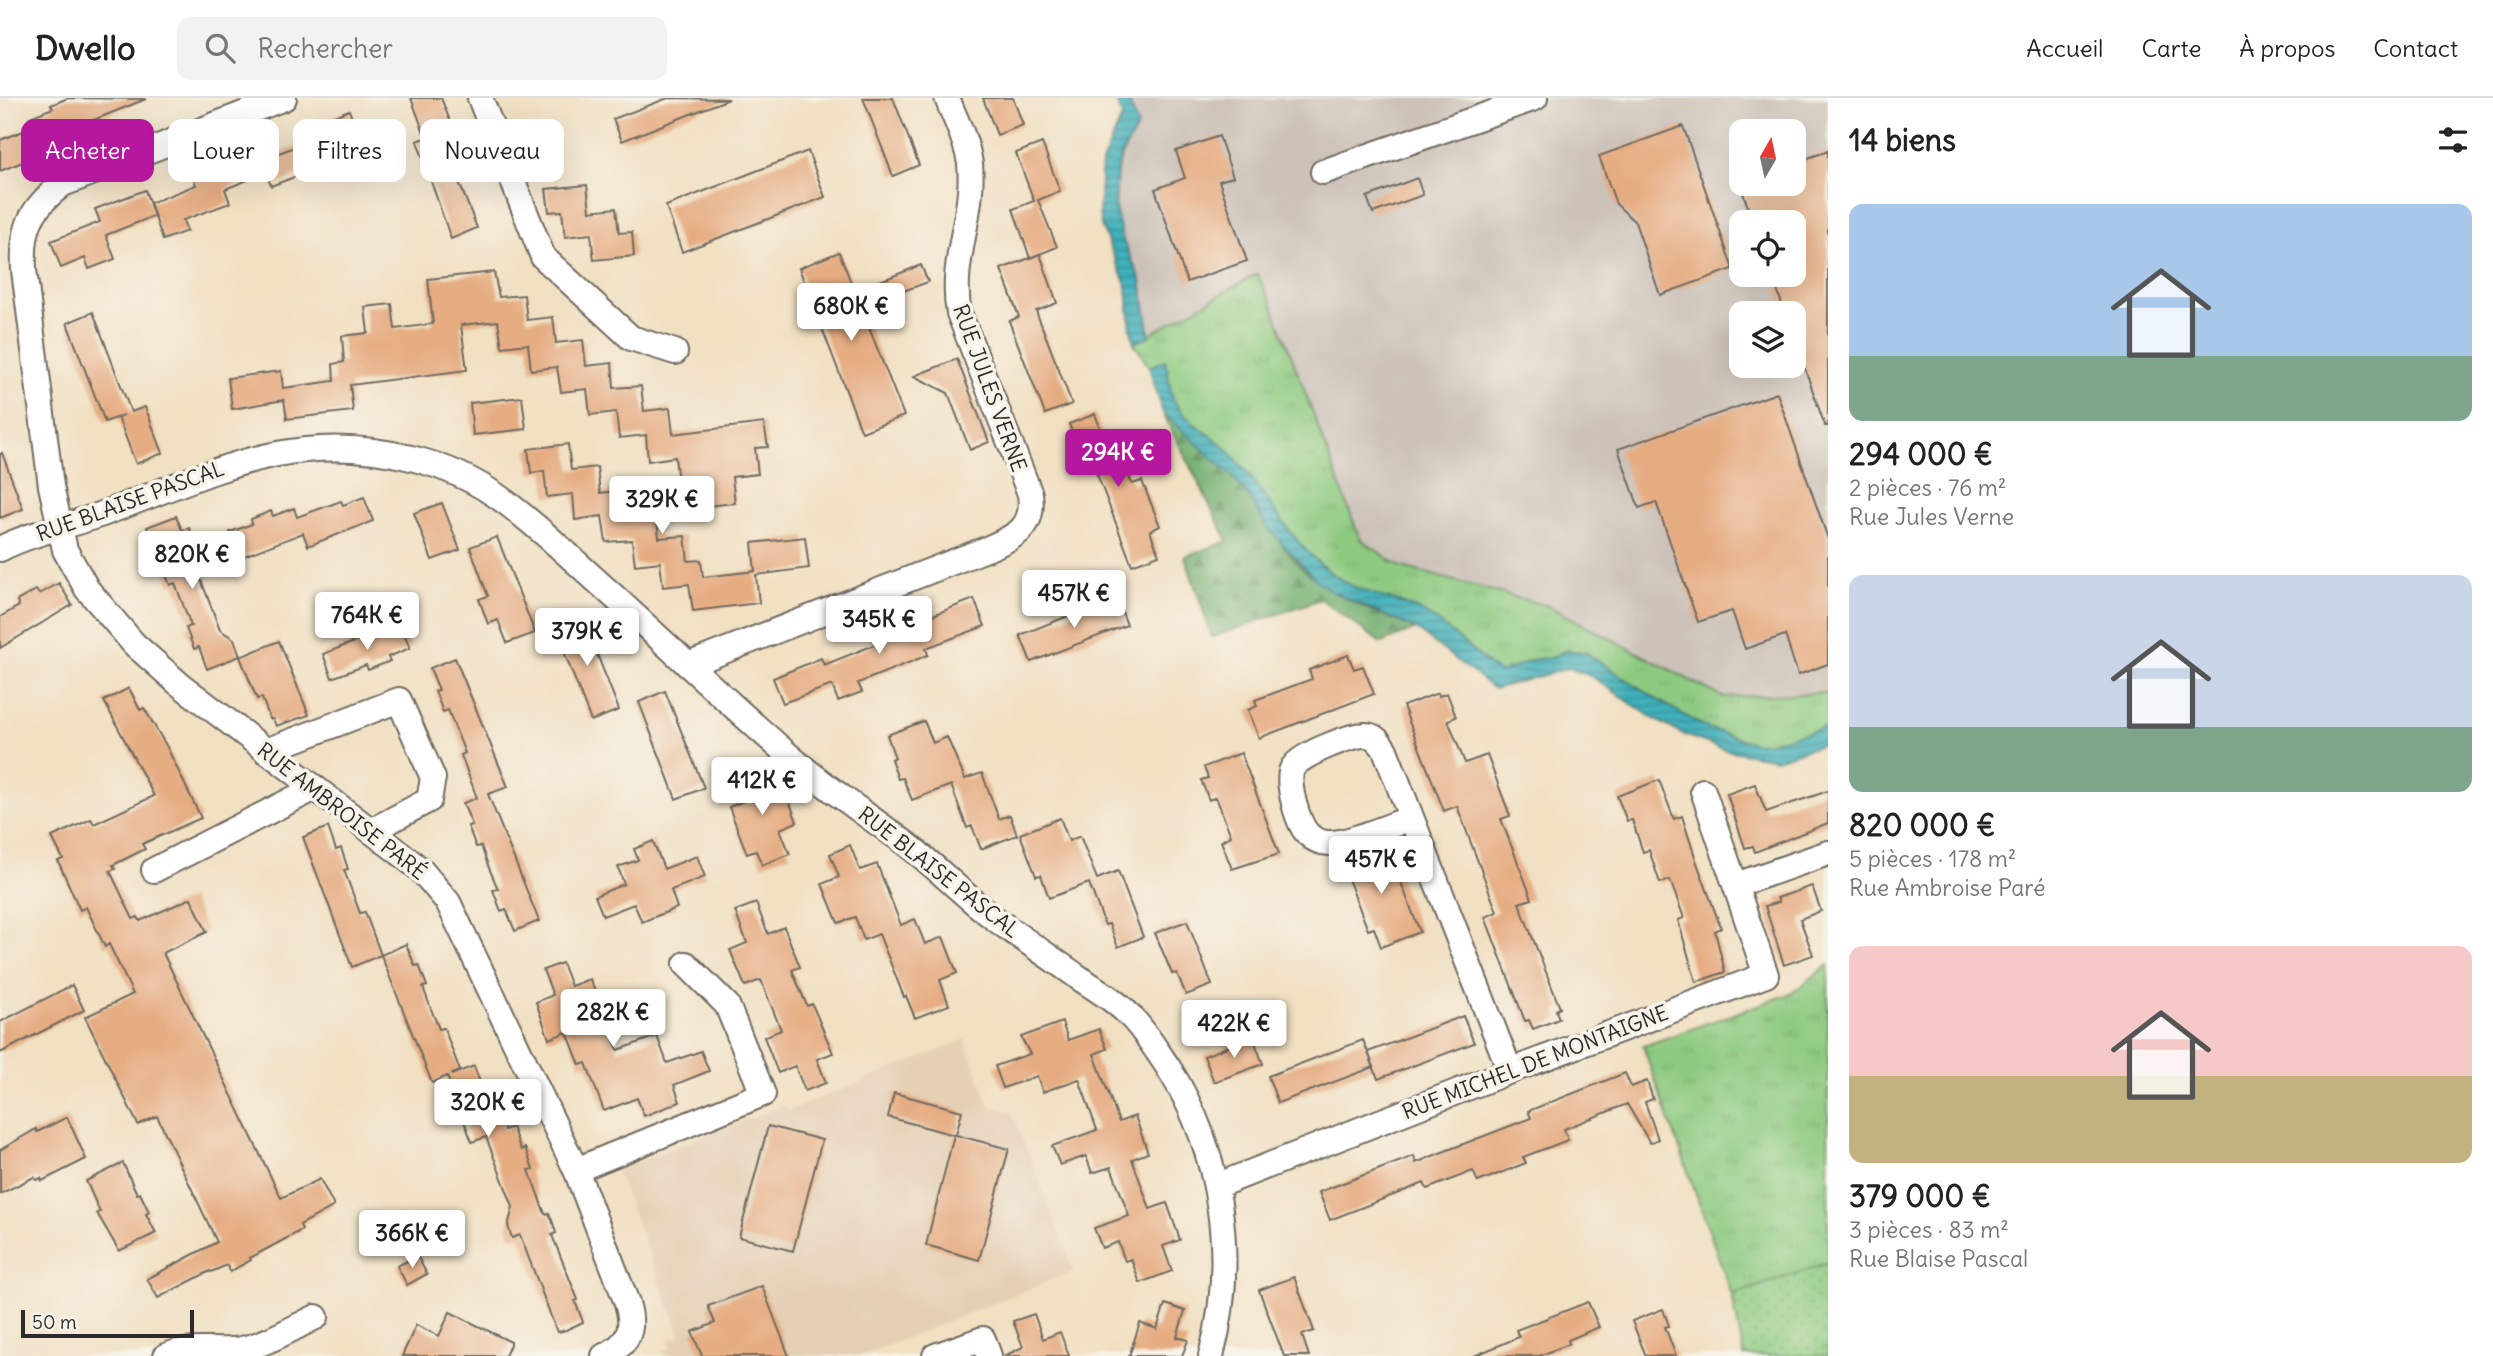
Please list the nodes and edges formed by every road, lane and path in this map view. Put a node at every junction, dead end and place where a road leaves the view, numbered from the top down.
1 (284, 98) edge
2 (480, 98) edge
3 (947, 98) edge
4 (1535, 98) edge
5 (1323, 172) dead end
6 (675, 352) dead end
7 (59, 528) junction
8 (0, 549) edge
9 (688, 665) junction
10 (266, 751) junction
11 (315, 788) junction
12 (1703, 791) dead end
13 (1411, 818) junction
14 (371, 831) junction
15 (1828, 853) edge
16 (154, 870) dead end
17 (1736, 885) junction
18 (686, 964) dead end
19 (1510, 1071) junction
20 (576, 1170) junction
21 (1216, 1186) junction
22 (316, 1317) dead end
23 (166, 1356) edge
24 (604, 1356) edge
25 (935, 1356) edge
26 (989, 1356) edge
27 (1212, 1356) edge

1 - 7 street, RUE AMBROISE PARÉ
2 - 6 street
3 - 9 street, RUE JULES VERNE
4 - 5 street
7 - 8 street, RUE BLAISE PASCAL
7 - 9 street, RUE BLAISE PASCAL
7 - 10 street, RUE AMBROISE PARÉ
9 - 21 street, RUE BLAISE PASCAL
10 - 11 street, RUE AMBROISE PARÉ
10 - 14 street
11 - 14 street, RUE AMBROISE PARÉ
11 - 16 street
12 - 17 street, RUE MICHEL DE MONTAIGNE
13 - 13 street
13 - 19 street
14 - 20 street, RUE AMBROISE PARÉ
15 - 17 street
17 - 19 street, RUE MICHEL DE MONTAIGNE
18 - 20 street
19 - 21 street, RUE MICHEL DE MONTAIGNE
20 - 24 street, RUE AMBROISE PARÉ
21 - 27 street, RUE BLAISE PASCAL
22 - 23 street
25 - 26 street

